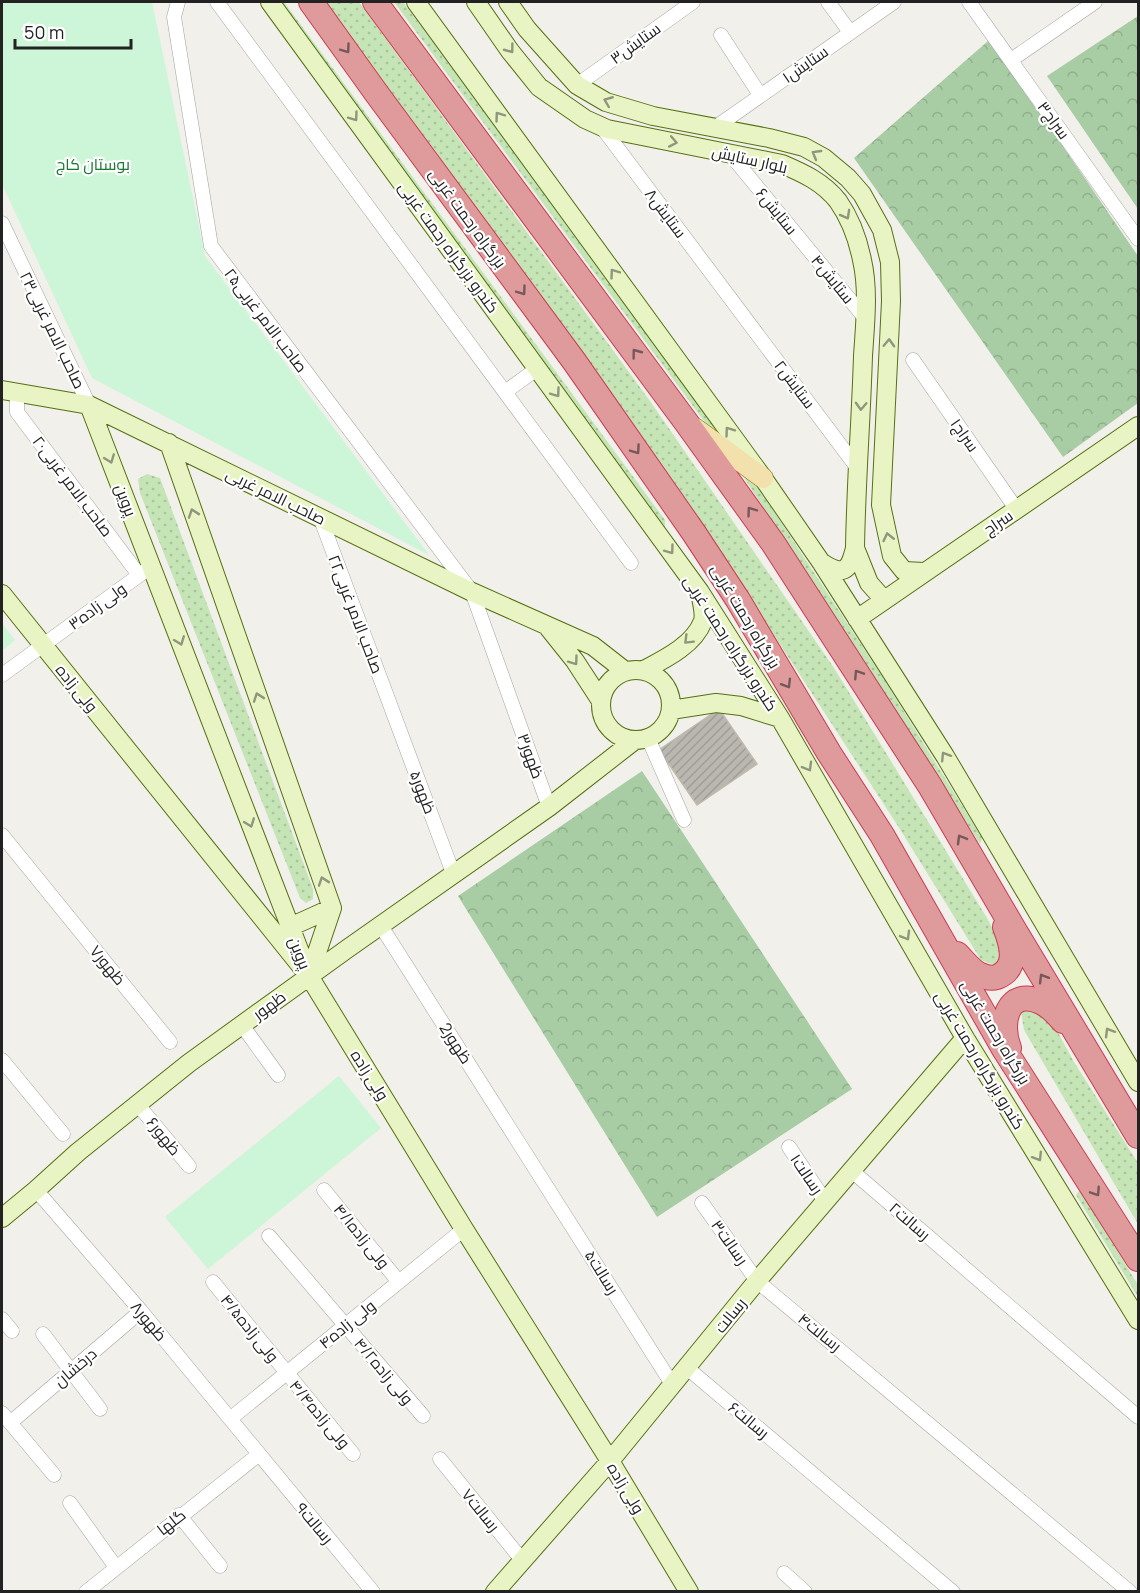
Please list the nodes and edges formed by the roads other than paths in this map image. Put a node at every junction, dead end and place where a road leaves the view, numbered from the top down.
1 (178, 2) edge
2 (217, 2) edge
3 (270, 2) edge
4 (311, 2) edge
5 (375, 2) edge
6 (416, 2) edge
7 (476, 2) edge
8 (508, 2) edge
9 (693, 2) edge
10 (828, 2) edge
11 (894, 2) edge
12 (969, 2) edge
13 (1095, 2) edge
14 (850, 32) junction
15 (721, 35) dead end
16 (1011, 60) junction
17 (558, 64) junction
18 (537, 84) junction
19 (577, 85) junction
20 (760, 95) junction
21 (601, 126) junction
22 (716, 128) junction
23 (730, 153) junction
24 (2, 223) edge
25 (1138, 239) edge
26 (801, 240) joint
27 (730, 299) joint
28 (865, 318) junction
29 (913, 360) dead end
30 (538, 368) junction
31 (9, 392) edge
32 (505, 392) junction
33 (89, 405) junction
34 (686, 422) junction
35 (1138, 426) edge
36 (169, 443) junction
37 (859, 470) junction
38 (763, 478) junction
39 (857, 504) junction
40 (881, 505) junction
41 (1017, 510) junction
42 (320, 518) junction
43 (855, 548) junction
44 (821, 562) junction
45 (631, 563) dead end
46 (145, 571) junction
47 (924, 572) junction
48 (472, 592) junction
49 (700, 592) junction
50 (2, 594) edge
51 (884, 600) junction
52 (857, 619) junction
53 (543, 623) junction
54 (43, 645) junction
55 (644, 670) junction
56 (626, 671) junction
57 (2, 675) edge
58 (601, 701) junction
59 (513, 705) joint
60 (671, 710) junction
61 (392, 711) joint
62 (780, 718) junction
63 (604, 719) junction
64 (641, 739) junction
65 (604, 762) junction
66 (549, 807) junction
67 (684, 820) dead end
68 (2, 835) edge
69 (453, 873) junction
70 (991, 890) junction
71 (332, 908) junction
72 (381, 926) junction
73 (290, 927) junction
74 (935, 927) junction
75 (309, 976) junction
76 (242, 1025) junction
77 (965, 1038) junction
78 (170, 1042) dead end
79 (1083, 1042) junction
80 (2, 1060) edge
81 (278, 1075) dead end
82 (1023, 1079) junction
83 (1138, 1082) edge
84 (138, 1105) junction
85 (63, 1134) dead end
86 (1138, 1136) edge
87 (789, 1147) dead end
88 (532, 1161) joint
89 (189, 1166) dead end
90 (852, 1171) junction
91 (324, 1190) dead end
92 (36, 1191) junction
93 (825, 1201) junction
94 (702, 1203) dead end
95 (2, 1218) edge
96 (464, 1229) junction
97 (269, 1236) dead end
98 (1138, 1258) edge
99 (757, 1281) junction
100 (213, 1282) dead end
101 (399, 1282) junction
102 (141, 1311) junction
103 (2, 1319) edge
104 (1138, 1320) edge
105 (345, 1325) junction
106 (12, 1331) dead end
107 (43, 1335) dead end
108 (687, 1367) junction
109 (71, 1371) junction
110 (286, 1374) junction
111 (672, 1384) junction
112 (100, 1409) dead end
113 (423, 1416) dead end
114 (1138, 1417) edge
115 (6, 1418) edge
116 (230, 1419) junction
117 (353, 1454) dead end
118 (258, 1455) junction
119 (440, 1459) dead end
120 (610, 1461) junction
121 (54, 1475) dead end
122 (70, 1503) dead end
123 (179, 1515) junction
124 (522, 1560) junction
125 (115, 1566) junction
126 (220, 1566) dead end
127 (784, 1573) dead end
128 (86, 1592) edge
129 (373, 1592) edge
130 (495, 1592) edge
131 (689, 1592) edge
132 (805, 1592) edge
133 (953, 1592) edge
134 (1130, 1592) edge

1 - 48 street, صاحب الامر غربی۲۵
2 - 32 street
3 -> 30 street, کندرو بزرگراه رحمت غربی
4 -> 74 highway, بزرگراه رحمت غربی
34 -> 5 highway
38 -> 6 street
7 -> 18 street, بلوار ستایش
8 - 17 street, بلوار ستایش
9 - 19 street, ستایش۳
10 - 14 street
11 - 14 street, ستایش۱
12 - 16 street, سراج۳
13 - 16 street
14 - 20 street, ستایش۱
15 - 20 street
16 - 25 street, سراج۳
17 - 18 street
17 - 19 street, بلوار ستایش
18 - 21 street, بلوار ستایش
22 -> 19 street, بلوار ستایش
20 - 22 street, ستایش۱
21 -> 23 street, بلوار ستایش
21 - 27 street, ستایش۸
40 -> 22 street, بلوار ستایش
23 - 26 street, ستایش۶
23 -> 28 street, بلوار ستایش
24 - 33 street, صاحب الامر غربی۲۳
26 - 28 street, ستایش۴
27 - 37 street, ستایش۲
28 -> 37 street, بلوار ستایش
29 - 41 street, سراج۱
30 - 32 street
30 -> 49 street, کندرو بزرگراه رحمت غربی
31 - 33 street, صاحب الامر غربی
31 - 46 street, صاحب الامر غربی۲۰
32 - 45 street
33 - 36 street, صاحب الامر غربی
33 -> 46 street, پروین
34 - 38 main road
70 -> 34 highway
35 - 41 street, سراج
36 - 42 street, صاحب الامر غربی
71 -> 36 street
37 - 39 street, بلوار ستایش
38 - 44 street
39 - 40 street
39 - 43 street, بلوار ستایش
47 -> 40 street, بلوار ستایش
41 - 47 street, سراج
42 - 48 street, صاحب الامر غربی
42 - 61 street, صاحب الامر غربی٢٢
43 - 44 street
43 - 51 street, بلوار ستایش
44 - 52 street
46 - 54 street, ولی زاده۳
46 -> 73 street, پروین
47 - 51 street, سراج
48 - 53 street, صاحب الامر غربی
48 - 59 street, صاحب الامر غربی۲۵
49 -> 55 street
49 - 62 street, کندرو بزرگراه رحمت غربی
50 - 54 street, ولی زاده
51 - 52 street, سراج
83 -> 52 street
53 - 56 street, صاحب الامر غربی
53 -> 58 street
54 - 57 street, ولی زاده۳
54 - 75 street, ولی زاده
55 - 56 street
55 - 60 street
56 - 58 street
58 - 63 street
59 - 66 street, ظهور۳
60 - 62 street
60 - 64 street
61 - 69 street, ظهور۵
62 -> 77 street, کندرو بزرگراه رحمت غربی
63 - 64 street
63 - 65 street
64 - 65 street, ظهور
64 - 67 street
65 - 66 street, ظهور
66 - 69 street, ظهور
68 - 78 street, ظهور۷
69 - 72 street, ظهور
70 - 74 highway
79 -> 70 highway
71 - 73 street
71 - 75 street, پروین
72 - 75 street, ظهور
72 - 88 street, 2ظهور
73 - 75 street, پروین
74 - 82 highway, بزرگراه رحمت غربی
75 - 76 street, ظهور
75 - 96 street, ولی زاده
76 - 81 street
76 - 84 street, ظهور
77 - 90 street, رسالت
77 -> 104 street, کندرو بزرگراه رحمت غربی
79 - 82 highway
79 - 86 highway
80 - 85 street
82 -> 98 highway, بزرگراه رحمت غربی
84 - 89 street, ظهور۶
84 - 92 street, ظهور
87 - 93 street, رسالت۱
88 - 111 street, رسالت۵
90 - 93 street, رسالت
90 - 114 street, رسالت۲
91 - 101 street, ولی زاده۴/۱
92 - 95 street, ظهور
92 - 102 street, ظهور۸
93 - 99 street, رسالت
94 - 99 street, رسالت۳
96 - 101 street, ولی زاده۴
96 - 120 street, ولی زاده
97 - 105 street, ولی زاده۴/۲
99 - 108 street, رسالت
99 - 134 street, رسالت۴
100 - 110 street, ولی زاده۴/۵
101 - 105 street, ولی زاده۴
102 - 109 street, درخشان
102 - 116 street, ظهور۸
103 - 106 street
105 - 110 street, ولی زاده۴
105 - 113 street, ولی زاده۴/۲
107 - 109 street
108 - 111 street, رسالت
108 - 133 street, رسالت۶
109 - 112 street
109 - 115 street, درخشان
110 - 116 street, ولی زاده۴
110 - 117 street, ولی زاده۴/۴
111 - 120 street, رسالت
115 - 121 street
116 - 118 street, ظهور۸
118 - 123 street, گلها
118 - 129 street, رسالت۹
119 - 124 street, رسالت۷
120 - 124 street, رسالت
120 - 131 street, ولی زاده
122 - 125 street
123 - 125 street, گلها
123 - 126 street
124 - 130 street, رسالت
125 - 128 street, گلها
127 - 132 street

